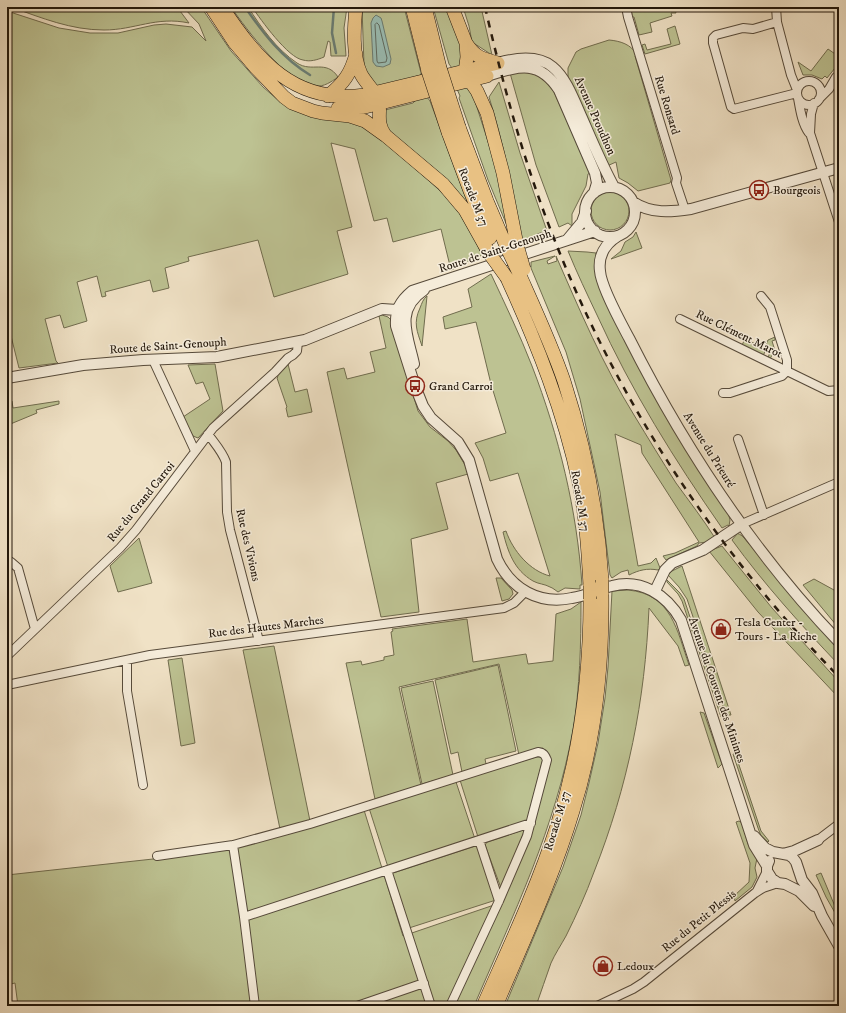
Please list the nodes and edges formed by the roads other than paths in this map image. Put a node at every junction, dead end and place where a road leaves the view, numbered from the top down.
1 (211, 7) edge
2 (222, 7) edge
3 (356, 7) edge
4 (412, 7) edge
5 (425, 7) edge
6 (452, 7) edge
7 (626, 7) edge
8 (776, 7) edge
9 (777, 22) junction
10 (466, 43) junction
11 (356, 54) junction
12 (498, 63) junction
13 (789, 65) junction
14 (434, 69) junction
15 (837, 75) edge
16 (468, 76) junction
17 (487, 76) junction
18 (806, 82) junction
19 (272, 84) junction
20 (816, 84) junction
21 (798, 94) junction
22 (328, 96) junction
23 (377, 98) junction
24 (816, 101) junction
25 (487, 113) junction
26 (810, 133) junction
27 (386, 136) junction
28 (839, 168) edge
29 (822, 173) junction
30 (614, 187) junction
31 (594, 193) junction
32 (633, 202) junction
33 (685, 210) junction
34 (586, 211) junction
35 (656, 211) junction
36 (839, 222) edge
37 (633, 223) junction
38 (596, 232) junction
39 (618, 236) junction
40 (568, 240) junction
41 (502, 249) junction
42 (603, 250) junction
43 (516, 273) junction
44 (761, 296) dead end
45 (401, 312) junction
46 (680, 319) dead end
47 (298, 342) junction
48 (286, 344) junction
49 (288, 358) junction
50 (153, 360) junction
51 (787, 371) junction
52 (7, 378) edge
53 (839, 390) edge
54 (723, 393) dead end
55 (208, 434) junction
56 (738, 439) dead end
57 (195, 451) junction
58 (839, 482) edge
59 (764, 515) junction
60 (742, 524) junction
61 (11, 562) dead end
62 (598, 586) junction
63 (525, 592) junction
64 (655, 592) junction
65 (35, 629) junction
66 (258, 641) junction
67 (839, 642) edge
68 (7, 656) edge
69 (127, 660) junction
70 (7, 685) edge
71 (142, 785) dead end
72 (531, 823) junction
73 (839, 824) edge
74 (750, 830) junction
75 (479, 840) junction
76 (818, 840) junction
77 (233, 845) junction
78 (780, 854) junction
79 (157, 856) dead end
80 (797, 866) junction
81 (767, 869) junction
82 (387, 870) junction
83 (781, 884) junction
84 (755, 893) junction
85 (499, 901) junction
86 (822, 916) junction
87 (244, 917) junction
88 (839, 946) edge
89 (424, 983) junction
90 (255, 1006) edge
91 (357, 1006) edge
92 (431, 1006) edge
93 (450, 1006) edge
94 (483, 1006) edge
95 (496, 1006) edge
96 (597, 1006) edge

1 - 19 highway
2 - 22 highway
3 - 11 highway
4 - 14 highway, Rocade M 37
5 - 14 highway, Rocade M 37
6 - 10 highway
7 - 33 street, Rue Ronsard
8 - 9 street
9 - 13 street
9 - 21 street
10 - 12 highway
10 - 16 highway
11 - 22 highway
11 - 23 highway
12 - 16 highway
12 - 30 street, Avenue Proudhon
13 - 18 street
13 - 21 street
14 - 41 highway, Rocade M 37, bridge
15 - 20 street
15 - 24 street
16 - 17 highway
16 - 23 highway
16 - 25 highway
17 - 25 highway
17 - 31 street, Avenue Proudhon
18 - 20 street
18 - 21 street
19 - 23 highway
19 - 27 highway
20 - 24 street
21 - 24 street
21 - 26 street
22 - 23 highway
23 - 27 highway
24 - 26 street
25 - 41 highway
26 - 29 street
27 - 41 highway
28 - 29 street
29 - 33 street
29 - 36 street
30 - 31 street
30 - 32 street
31 - 34 street
32 - 35 street
32 - 37 street
33 - 35 street
34 - 38 street
34 - 40 street, Route de Saint-Genouph
35 - 37 street
37 - 39 street
38 - 39 street
38 - 40 street, Route de Saint-Genouph
38 - 42 street, Avenue du Prieuré
39 - 42 street
40 - 45 street, Route de Saint-Genouph
41 - 43 highway, Rocade M 37, bridge
41 - 43 highway, bridge
42 - 60 street, Avenue du Prieuré
43 - 62 highway, Rocade M 37
43 - 62 highway, Rocade M 37
44 - 51 street, Rue Clément Marot
45 - 47 street, Route de Saint-Genouph
45 - 63 street, Avenue du Couvent des Minimes
46 - 51 street, Rue Clément Marot
47 - 48 street, Route de Saint-Genouph
47 - 49 street, Rue du Grand Carroi
48 - 49 street
48 - 50 street, Route de Saint-Genouph
49 - 55 street, Rue du Grand Carroi
50 - 52 street, Route de Saint-Genouph
50 - 57 street
51 - 53 street, Rue Clément Marot
51 - 54 street, Rue Clément Marot
55 - 57 street, Rue du Grand Carroi
55 - 66 street, Rue des Vivions
56 - 59 street
57 - 65 street, Rue du Grand Carroi
58 - 59 street
59 - 60 street
60 - 64 street
60 - 67 street, Avenue du Prieuré
61 - 65 street
62 - 94 highway, Rocade M 37, bridge
62 - 95 highway, Rocade M 37
63 - 64 street, Avenue du Couvent des Minimes
63 - 66 street, Rue des Hautes Marches
64 - 74 street, Avenue du Couvent des Minimes
65 - 68 street, Rue du Grand Carroi
66 - 69 street, Rue des Hautes Marches
69 - 70 street, Rue des Hautes Marches
69 - 71 street
72 - 75 street
72 - 77 street
72 - 85 street
73 - 76 street
74 - 78 street, Avenue du Couvent des Minimes
74 - 81 street, Avenue du Couvent des Minimes
75 - 82 street
75 - 85 street
76 - 78 street
76 - 80 street
77 - 79 street
77 - 87 street
78 - 80 street, Avenue du Couvent des Minimes
78 - 81 street
80 - 83 street
80 - 86 street, Avenue du Couvent des Minimes
81 - 83 street, Avenue du Couvent des Minimes
81 - 84 street, Rue du Petit Plessis
82 - 87 street
82 - 89 street
83 - 84 street, Rue du Petit Plessis
83 - 86 street, Avenue du Couvent des Minimes
84 - 96 street, Rue du Petit Plessis
85 - 93 street
86 - 88 street, Avenue du Couvent des Minimes
87 - 90 street
89 - 91 street
89 - 92 street

